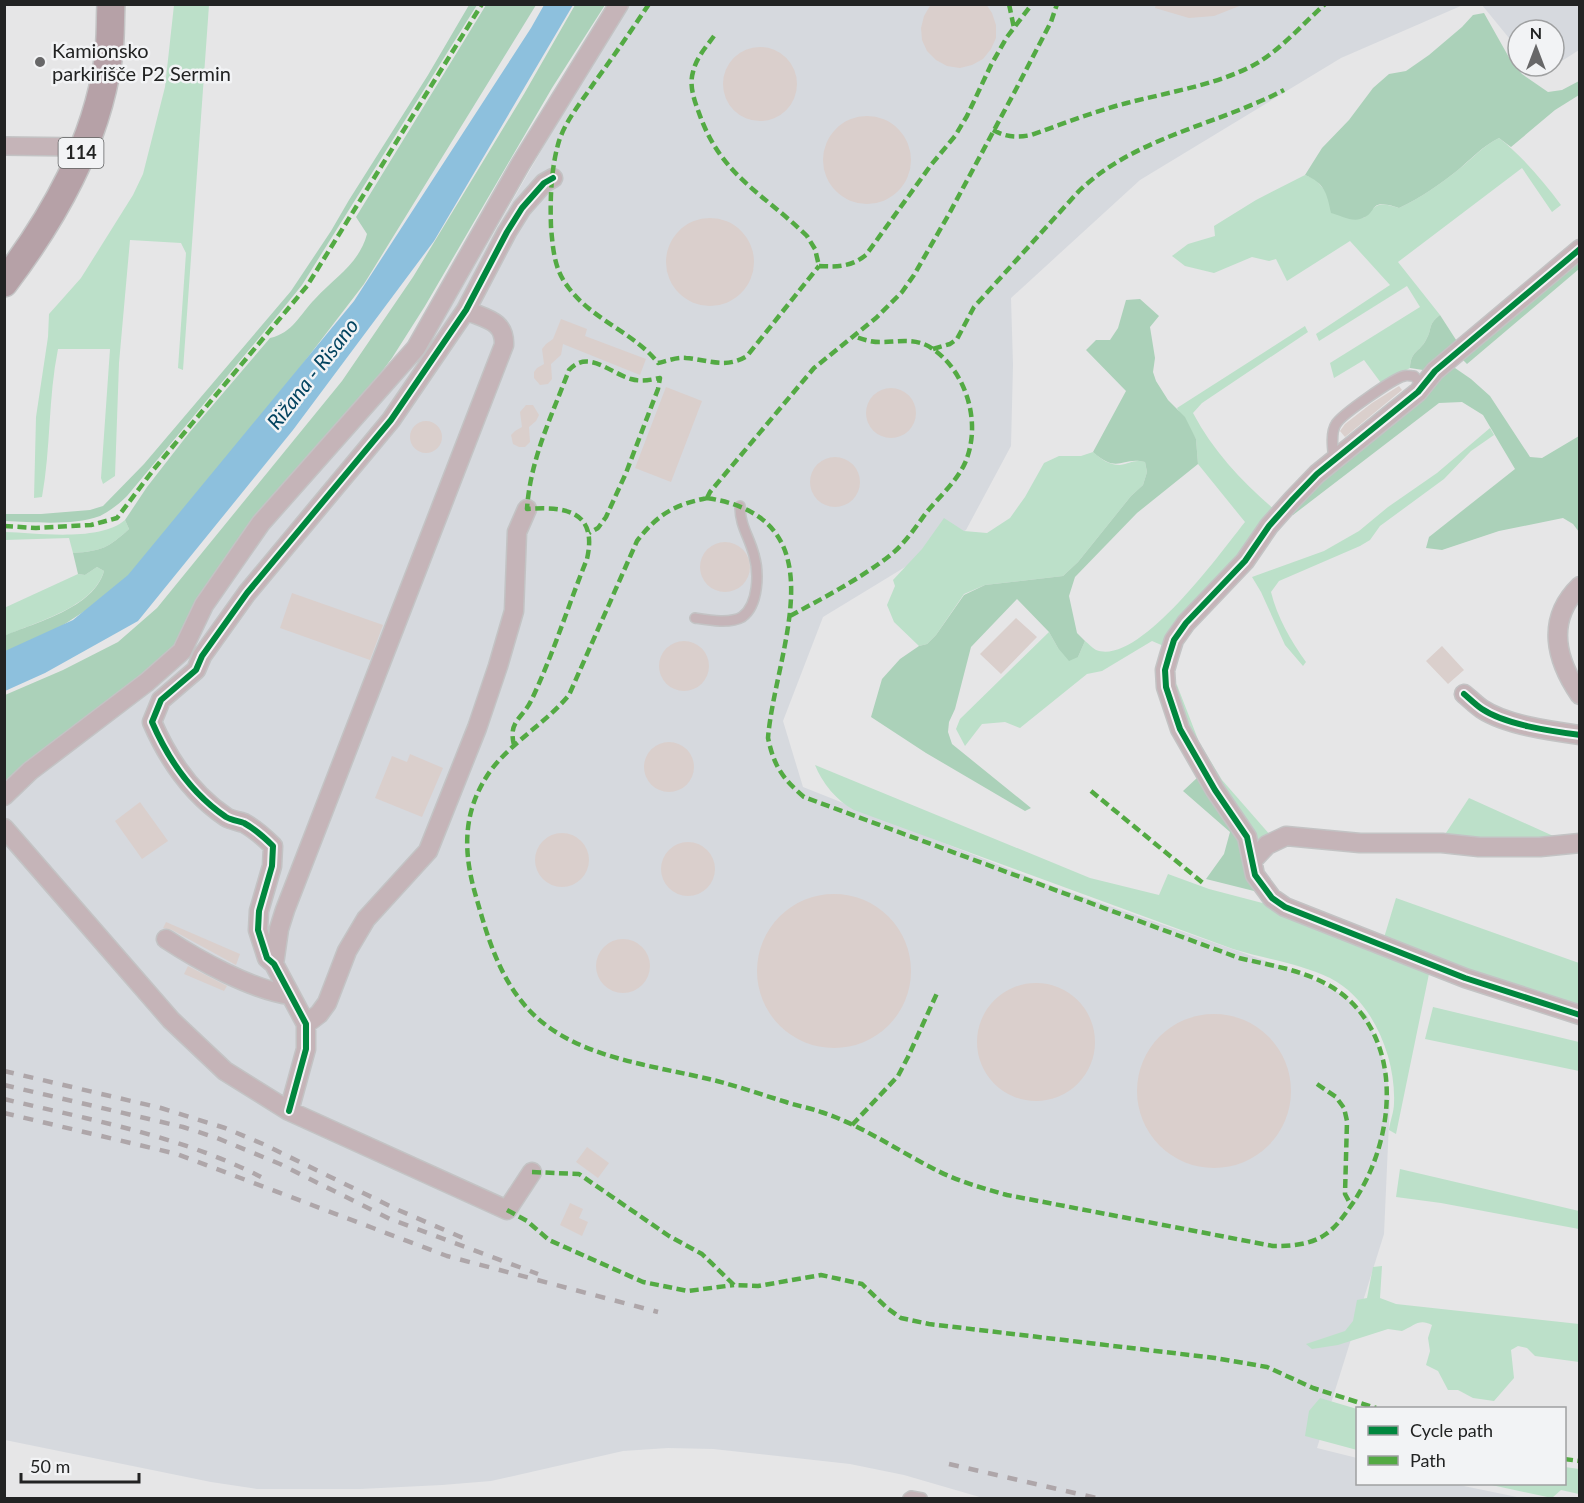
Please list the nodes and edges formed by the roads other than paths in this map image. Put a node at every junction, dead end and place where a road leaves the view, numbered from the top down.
1 (111, 4) edge
2 (619, 4) edge
3 (4, 142) edge
4 (84, 147) junction
5 (4, 150) edge
6 (553, 178) dead end
7 (1580, 249) edge
8 (4, 283) edge
9 (466, 310) junction
10 (1422, 386) junction
11 (1334, 461) junction
12 (740, 506) dead end
13 (527, 509) dead end
14 (1580, 586) edge
15 (695, 618) dead end
16 (1464, 694) dead end
17 (1580, 695) edge
18 (1580, 735) edge
19 (4, 796) edge
20 (4, 828) edge
21 (1580, 843) edge
22 (1252, 861) junction
23 (166, 939) dead end
24 (276, 984) junction
25 (1580, 1015) edge
26 (306, 1024) junction
27 (289, 1111) junction
28 (532, 1172) dead end
29 (908, 1498) edge
30 (922, 1498) edge

1 - 4 main road, 114
2 - 19 street
3 - 4 lane
4 - 5 lane
4 - 8 main road, 114
6 - 9 street
7 - 10 street
9 - 24 street
9 - 24 street
10 - 11 street
10 - 11 lane
11 - 22 street
12 - 15 lane
13 - 26 street
14 - 17 street
16 - 18 street
20 - 27 street
21 - 22 street
22 - 25 street
23 - 24 street
24 - 26 street
26 - 27 street
27 - 28 street
29 - 30 lane

